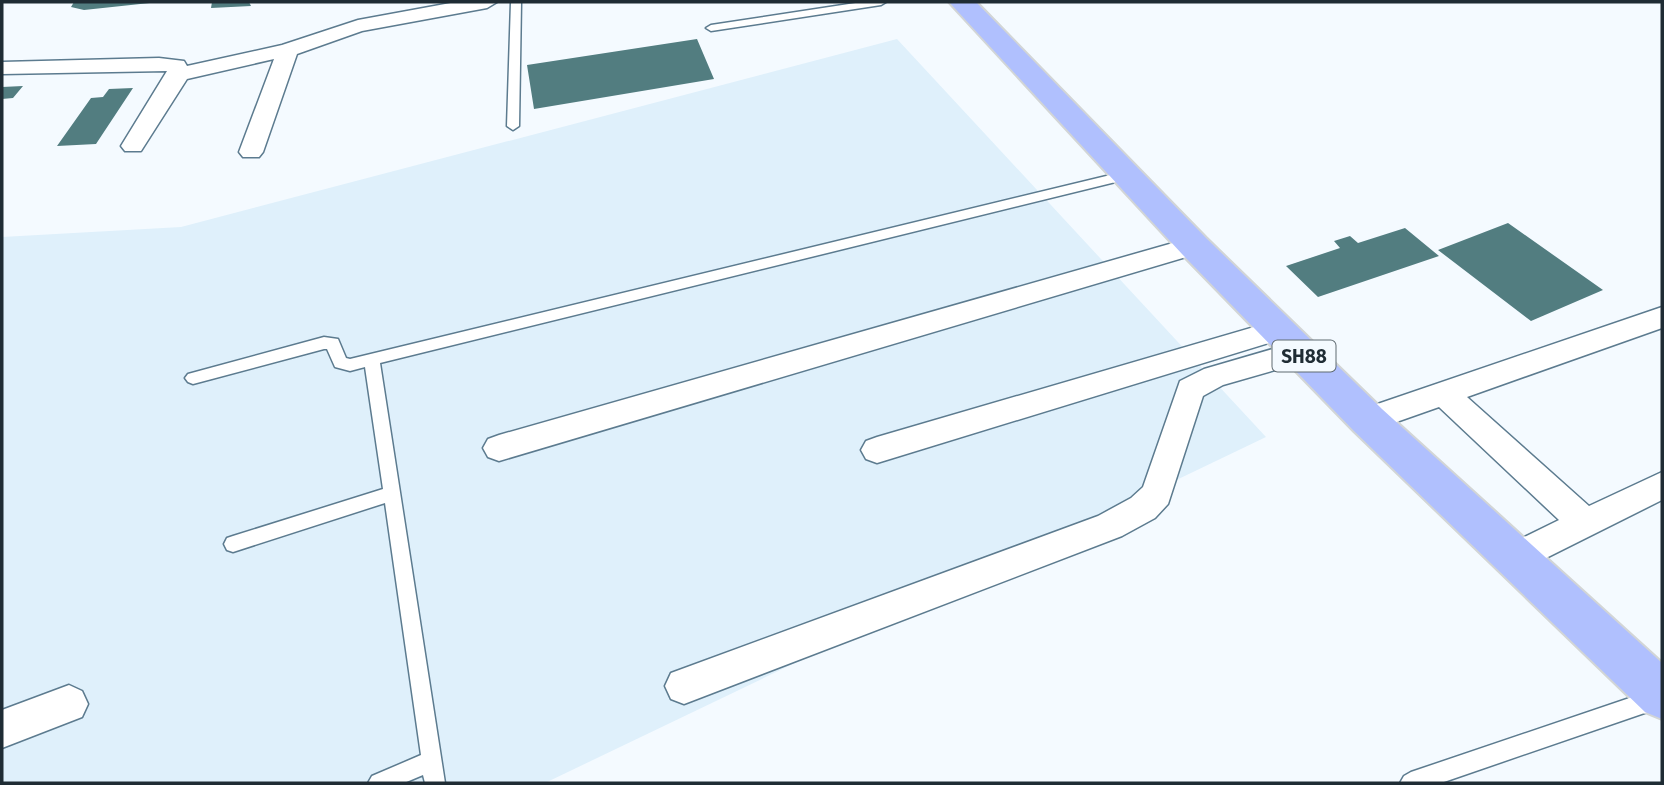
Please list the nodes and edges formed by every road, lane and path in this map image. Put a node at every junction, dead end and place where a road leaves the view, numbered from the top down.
1 (487, 2) edge
2 (516, 2) edge
3 (881, 2) edge
4 (962, 2) edge
5 (711, 28) dead end
6 (288, 50) junction
7 (2, 68) edge
8 (180, 74) junction
9 (513, 126) dead end
10 (133, 146) dead end
11 (251, 152) dead end
12 (1127, 175) junction
13 (1194, 246) junction
14 (1662, 317) edge
15 (1289, 341) junction
16 (372, 359) junction
17 (193, 378) dead end
18 (1443, 393) junction
19 (1368, 420) junction
20 (499, 448) dead end
21 (877, 450) dead end
22 (1662, 485) edge
23 (392, 493) junction
24 (1586, 524) junction
25 (233, 544) dead end
26 (1516, 558) junction
27 (684, 686) dead end
28 (1662, 696) edge
29 (69, 704) dead end
30 (2, 729) edge
31 (432, 761) junction
32 (379, 783) edge
33 (435, 783) edge
34 (1411, 783) edge

1 - 6 street
2 - 9 lane
3 - 5 lane
4 - 12 main road, SH88
6 - 8 street
6 - 11 street
7 - 8 street
8 - 10 street
12 - 13 main road, SH88
12 - 16 lane
13 - 15 main road, SH88
13 - 20 street
14 - 18 street
15 - 19 main road, SH88
15 - 21 street
15 - 27 street
16 - 17 lane
16 - 23 lane
18 - 19 street
18 - 24 street
19 - 26 main road, SH88
22 - 24 street
23 - 25 lane
23 - 31 lane
24 - 26 street
26 - 28 main road, SH88
28 - 34 lane
29 - 30 street
31 - 32 lane
31 - 33 lane

